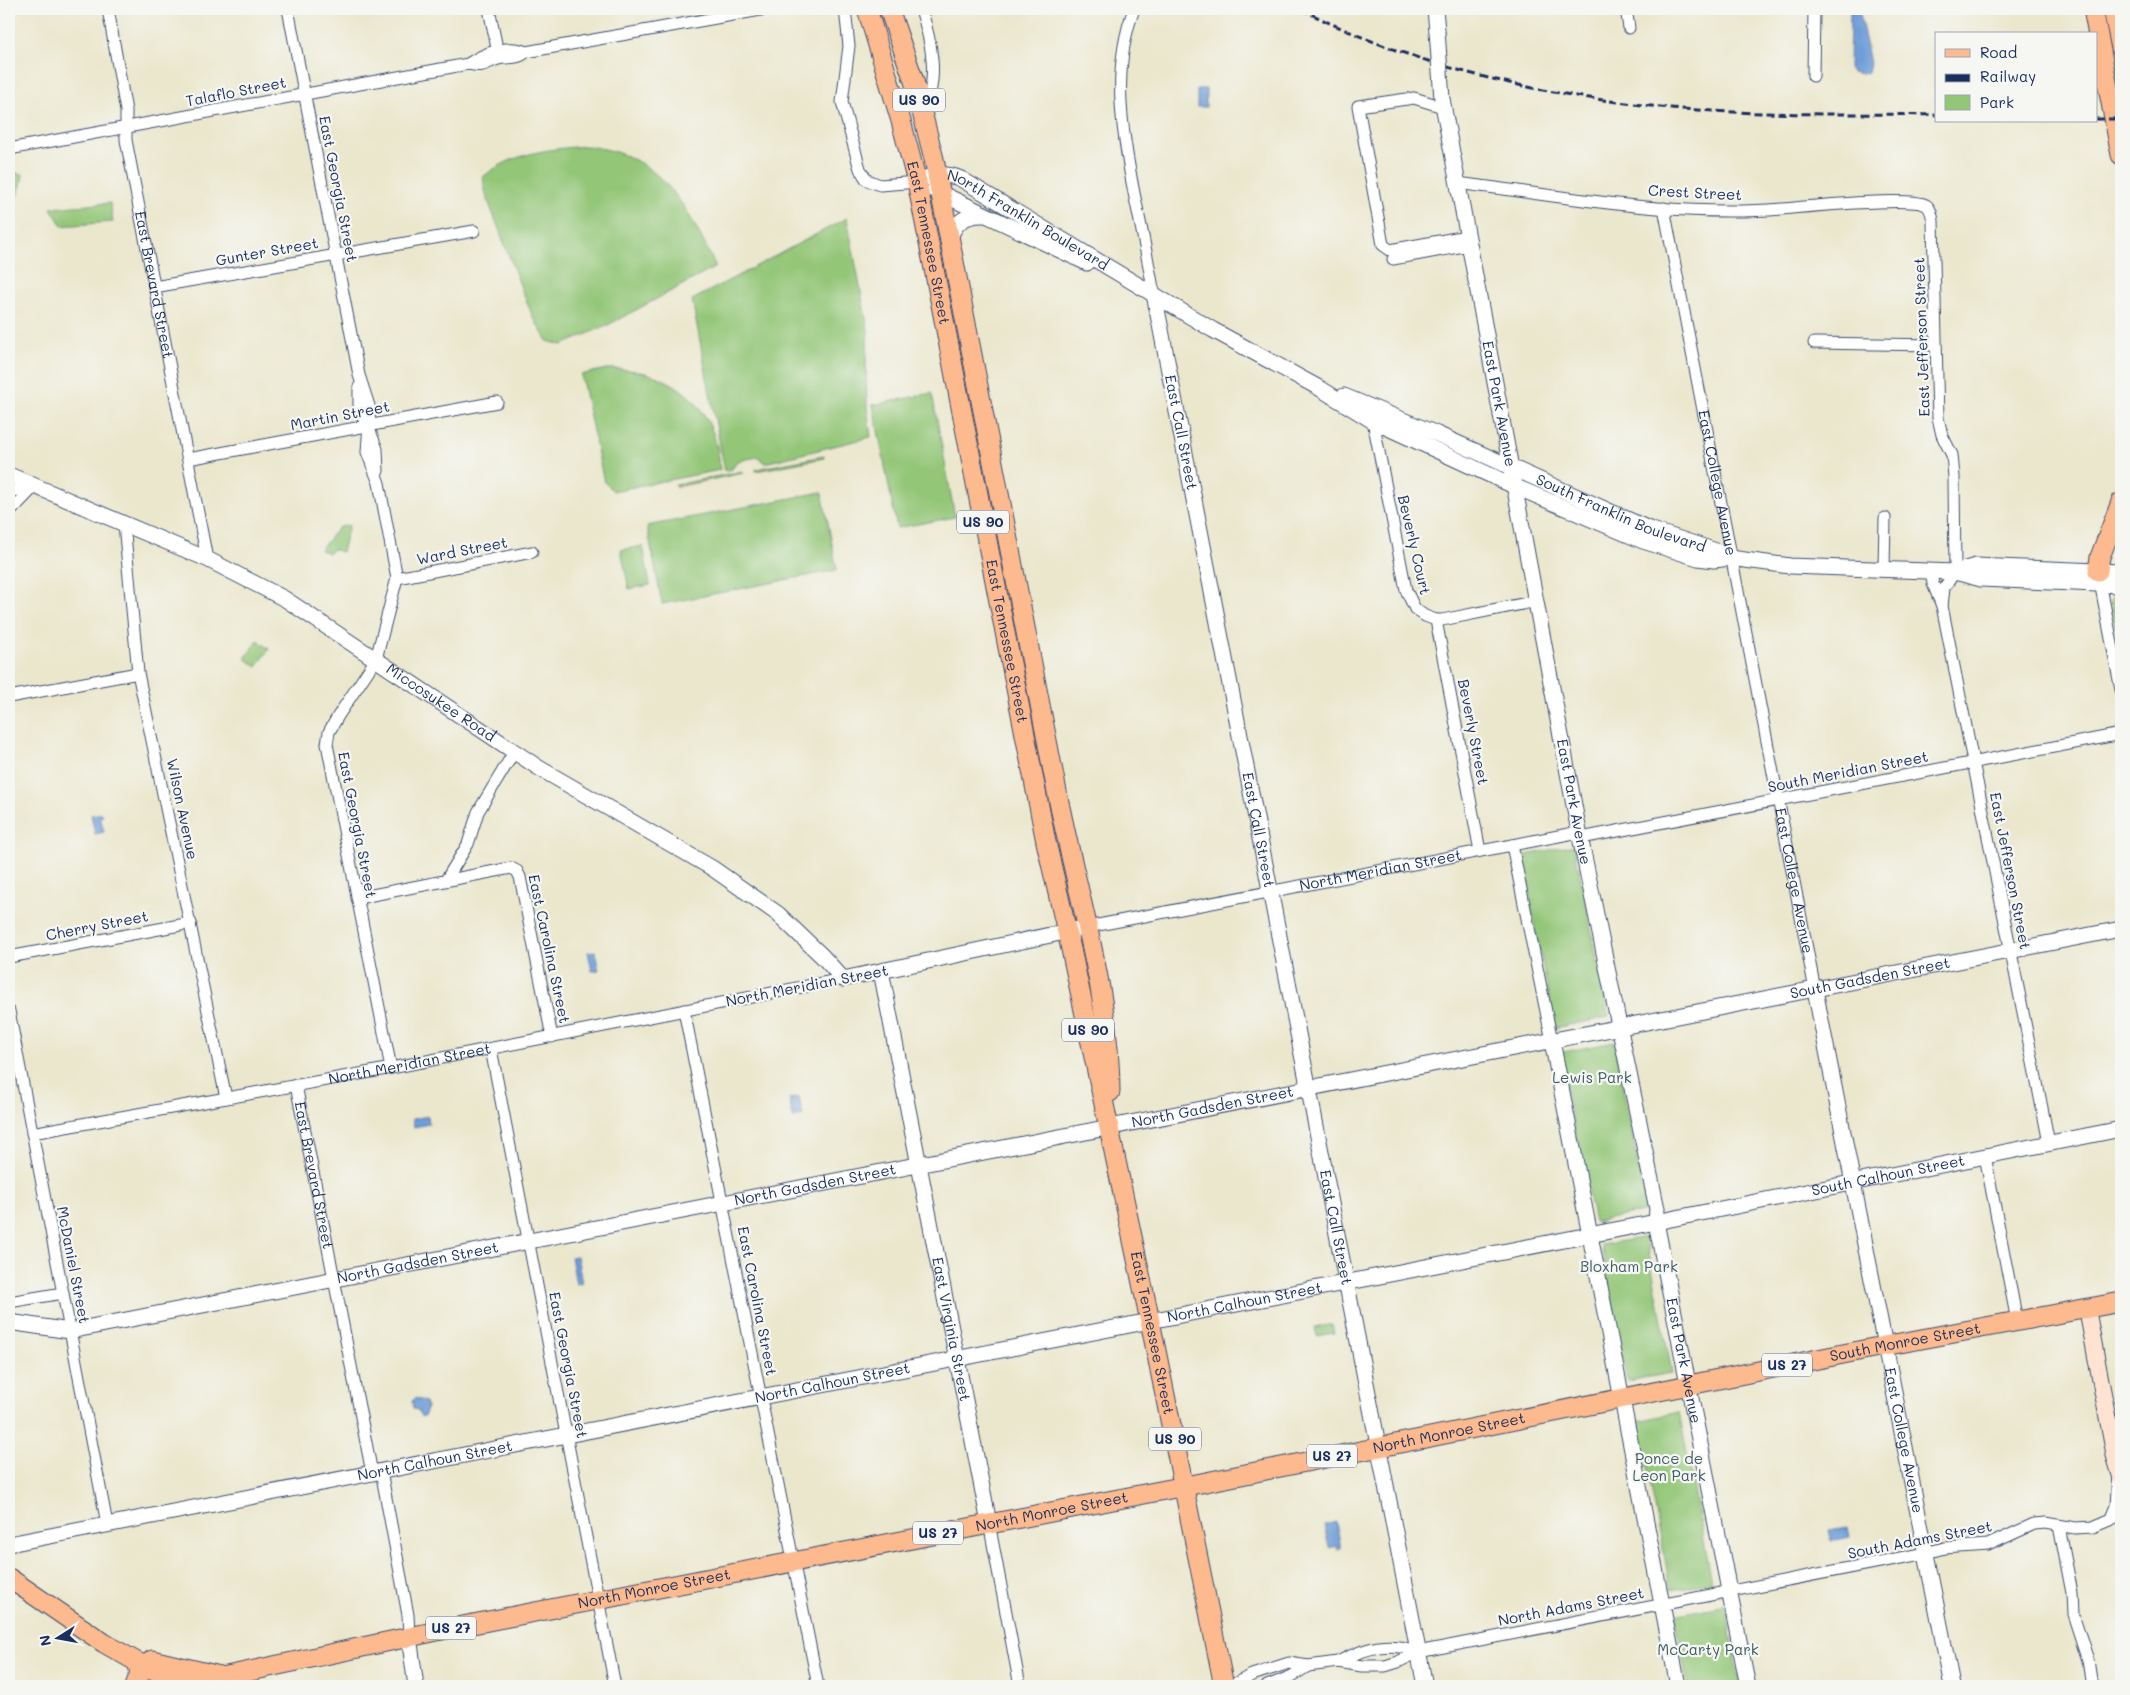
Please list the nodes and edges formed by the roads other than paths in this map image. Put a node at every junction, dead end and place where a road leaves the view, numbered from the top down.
1 (108, 9) edge
2 (288, 9) edge
3 (489, 9) edge
4 (766, 9) edge
5 (845, 9) edge
6 (867, 9) edge
7 (889, 9) edge
8 (921, 9) edge
9 (1134, 9) edge
10 (1435, 9) edge
11 (1626, 9) edge
12 (1814, 9) edge
13 (2086, 9) edge
14 (2093, 9) edge
15 (2114, 9) edge
16 (2120, 9) edge
17 (2121, 20) edge
18 (1630, 28) dead end
19 (2093, 32) edge
20 (2097, 32) edge
21 (2098, 36) edge
22 (2098, 48) edge
23 (2121, 48) edge
24 (498, 55) junction
25 (1813, 76) dead end
26 (2108, 89) junction
27 (305, 94) junction
28 (1442, 103) junction
29 (923, 111) junction
30 (126, 128) junction
31 (9, 149) edge
32 (2121, 155) edge
33 (937, 174) junction
34 (917, 182) junction
35 (1457, 183) junction
36 (940, 194) junction
37 (1664, 208) junction
38 (1931, 211) joint
39 (984, 215) junction
40 (474, 231) dead end
41 (1468, 240) junction
42 (950, 244) junction
43 (336, 255) junction
44 (1393, 259) dead end
45 (154, 287) junction
46 (1154, 294) junction
47 (1814, 343) dead end
48 (1936, 345) junction
49 (1321, 389) junction
50 (497, 402) dead end
51 (1372, 421) junction
52 (368, 426) junction
53 (188, 459) junction
54 (1512, 468) junction
55 (9, 475) edge
56 (35, 486) junction
57 (1516, 487) junction
58 (9, 492) edge
59 (2121, 502) edge
60 (9, 513) edge
61 (1885, 518) dead end
62 (124, 524) junction
63 (1007, 535) junction
64 (987, 539) junction
65 (532, 552) dead end
66 (1730, 558) junction
67 (207, 559) junction
68 (1884, 569) junction
69 (1931, 571) junction
70 (1955, 572) junction
71 (2121, 572) edge
72 (2099, 577) junction
73 (397, 578) junction
74 (2121, 585) edge
75 (1537, 601) junction
76 (1942, 606) junction
77 (1436, 620) junction
78 (376, 659) junction
79 (138, 672) junction
80 (2121, 690) edge
81 (9, 697) edge
82 (2121, 734) edge
83 (514, 752) junction
84 (1050, 758) junction
85 (1030, 762) junction
86 (1973, 762) junction
87 (1778, 801) junction
88 (1580, 835) junction
89 (1512, 845) junction
90 (1480, 851) junction
91 (446, 880) junction
92 (1270, 892) junction
93 (357, 898) junction
94 (191, 923) junction
95 (1088, 927) junction
96 (2121, 929) edge
97 (1067, 932) junction
98 (2010, 951) junction
99 (9, 958) edge
100 (881, 971) junction
101 (843, 979) junction
102 (1815, 990) junction
103 (684, 1010) junction
104 (9, 1011) edge
105 (1621, 1028) junction
106 (552, 1037) junction
107 (1552, 1041) junction
108 (491, 1049) junction
109 (391, 1068) junction
110 (296, 1085) junction
111 (1308, 1089) junction
112 (226, 1098) junction
113 (1109, 1128) junction
114 (2121, 1128) edge
115 (32, 1133) junction
116 (2049, 1143) junction
117 (1985, 1156) junction
118 (919, 1165) junction
119 (1853, 1182) junction
120 (723, 1204) junction
121 (1656, 1222) junction
122 (1590, 1235) junction
123 (528, 1242) junction
124 (334, 1280) junction
125 (1346, 1282) junction
126 (62, 1293) junction
127 (9, 1302) edge
128 (2121, 1302) edge
129 (2087, 1309) junction
130 (1150, 1321) junction
131 (2017, 1321) junction
132 (9, 1322) edge
133 (70, 1331) junction
134 (1885, 1345) junction
135 (957, 1358) junction
136 (1689, 1385) junction
137 (761, 1397) junction
138 (1623, 1398) junction
139 (566, 1435) junction
140 (1378, 1447) junction
141 (377, 1472) junction
142 (2120, 1474) edge
143 (1185, 1486) junction
144 (2116, 1517) edge
145 (989, 1523) junction
146 (107, 1524) junction
147 (2059, 1526) junction
148 (9, 1544) edge
149 (1926, 1554) junction
150 (794, 1561) junction
151 (9, 1578) edge
152 (1730, 1592) junction
153 (598, 1600) junction
154 (1663, 1604) junction
155 (409, 1637) junction
156 (1418, 1652) junction
157 (131, 1658) junction
158 (1338, 1662) junction
159 (1308, 1666) junction
160 (224, 1682) edge
161 (183, 1685) edge
162 (136, 1686) edge
163 (416, 1686) edge
164 (615, 1686) edge
165 (818, 1686) edge
166 (1020, 1686) edge
167 (1224, 1686) edge
168 (1230, 1686) edge
169 (1267, 1686) edge
170 (1425, 1686) edge
171 (1678, 1686) edge
172 (1748, 1686) edge
173 (1952, 1686) edge
174 (2092, 1686) edge

1 - 30 street, East Brevard Street
2 - 27 street, East Georgia Street
3 - 24 street
4 - 24 street, Talaflo Street
5 - 34 street
6 - 34 main road, East Tennessee Street / US 90
7 - 29 main road, East Tennessee Street / US 90
8 - 29 street, East Tennessee Street
9 - 46 street, East Call Street
10 - 28 street, East Park Avenue, bridge
11 - 18 street
12 - 25 street
13 - 19 street
14 - 20 main road
15 - 23 main road
16 - 17 street
21 - 26 main road
22 - 26 street
24 - 27 street, Talaflo Street
26 - 32 main road
27 - 30 street, Talaflo Street
27 - 43 street, East Georgia Street
28 - 35 street, East Park Avenue
28 - 41 street
29 - 33 main road, East Tennessee Street / US 90
30 - 31 street, Talaflo Street
30 - 45 street, East Brevard Street
33 - 34 street, North Franklin Boulevard
33 - 36 main road, East Tennessee Street / US 90
33 - 46 street, North Franklin Boulevard
34 - 36 street, North Franklin Boulevard
34 - 64 main road, East Tennessee Street / US 90
35 - 37 street, Crest Street
35 - 41 street, East Park Avenue
36 - 39 street, North Franklin Boulevard
36 - 42 main road, East Tennessee Street / US 90
37 - 38 street, Crest Street
37 - 66 street, East College Avenue
38 - 48 street, East Jefferson Street
39 - 42 street
39 - 46 street, North Franklin Boulevard
40 - 43 street, Gunter Street
41 - 44 street
41 - 54 street, East Park Avenue
42 - 63 main road, East Tennessee Street / US 90
43 - 45 street, Gunter Street
43 - 52 street, East Georgia Street
45 - 53 street, East Brevard Street
46 - 49 street, North Franklin Boulevard
46 - 92 street, East Call Street
47 - 48 street
48 - 70 street, East Jefferson Street
49 - 51 street, North Franklin Boulevard
49 - 54 street, North Franklin Boulevard
50 - 52 street, Martin Street
51 - 57 street, North Franklin Boulevard
51 - 77 street, Beverly Court
52 - 53 street, Martin Street
52 - 73 street, East Georgia Street
53 - 67 street, East Brevard Street
54 - 57 street, East Park Avenue
54 - 66 street, South Franklin Boulevard
55 - 56 street, Miccosukee Road
56 - 58 street
56 - 60 street
56 - 62 street, Miccosukee Road
57 - 66 street, South Franklin Boulevard
57 - 75 street, East Park Avenue
59 - 72 main road
61 - 68 street
62 - 67 street, Miccosukee Road
62 - 79 street, Wilson Avenue
63 - 64 main road
63 - 84 main road, East Tennessee Street / US 90
64 - 85 main road, East Tennessee Street / US 90
65 - 73 street, Ward Street
66 - 68 street, South Franklin Boulevard
66 - 87 street, East College Avenue
67 - 78 street, Miccosukee Road
68 - 69 street, South Franklin Boulevard
69 - 70 street, South Franklin Boulevard
69 - 76 street, East Jefferson Street
70 - 72 street, South Franklin Boulevard
70 - 76 street, East Jefferson Street
71 - 72 street, South Franklin Boulevard
72 - 74 street, South Franklin Boulevard
72 - 80 street
73 - 78 street, East Georgia Street
75 - 77 street
75 - 88 street, East Park Avenue
76 - 86 street, East Jefferson Street
77 - 90 street, Beverly Street
78 - 83 street, Miccosukee Road
78 - 93 street, East Georgia Street
79 - 81 street
79 - 94 street, Wilson Avenue
82 - 86 street, South Meridian Street
83 - 91 street
83 - 101 street, Miccosukee Road
84 - 85 main road
84 - 95 main road, East Tennessee Street / US 90
85 - 97 main road, East Tennessee Street / US 90
86 - 87 street, South Meridian Street
86 - 98 street, East Jefferson Street
87 - 88 street, South Meridian Street
87 - 102 street, East College Avenue
88 - 89 street, North Meridian Street
88 - 105 street, East Park Avenue
89 - 90 street, North Meridian Street
89 - 107 street
90 - 92 street, North Meridian Street
91 - 93 street
91 - 106 street, East Carolina Street
92 - 95 street, North Meridian Street
92 - 111 street, East Call Street
93 - 109 street, East Georgia Street
94 - 99 street, Cherry Street
94 - 112 street, Wilson Avenue
95 - 97 street, North Meridian Street
95 - 113 main road, East Tennessee Street / US 90
96 - 98 street, South Gadsden Street
97 - 100 street, North Meridian Street
97 - 113 main road, East Tennessee Street / US 90
98 - 102 street, South Gadsden Street
98 - 116 street, East Jefferson Street
100 - 101 street, North Meridian Street
100 - 118 street, East Virginia Street
101 - 103 street, North Meridian Street
102 - 105 street, South Gadsden Street
102 - 119 street, East College Avenue
103 - 106 street, North Meridian Street
103 - 120 street, East Carolina Street
104 - 115 street, McDaniel Street
105 - 107 street, North Gadsden Street
105 - 121 street, East Park Avenue
106 - 108 street, North Meridian Street
107 - 111 street, North Gadsden Street
107 - 122 street
108 - 109 street, North Meridian Street
108 - 123 street, East Georgia Street
109 - 110 street, North Meridian Street
110 - 112 street, North Meridian Street
110 - 124 street, East Brevard Street
111 - 113 street, North Gadsden Street
111 - 125 street, East Call Street
112 - 115 street, North Meridian Street
113 - 118 street, North Gadsden Street
113 - 130 main road, East Tennessee Street / US 90
114 - 116 street, South Calhoun Street
115 - 126 street, McDaniel Street
116 - 117 street, South Calhoun Street
117 - 119 street, South Calhoun Street
117 - 131 street
118 - 120 street, North Gadsden Street
118 - 135 street, East Virginia Street
119 - 121 street, South Calhoun Street
119 - 134 street, East College Avenue
120 - 123 street, North Gadsden Street
120 - 137 street, East Carolina Street
121 - 122 street, North Calhoun Street
121 - 136 street, East Park Avenue
122 - 125 street, North Calhoun Street
122 - 138 street
123 - 124 street, North Gadsden Street
123 - 139 street, East Georgia Street
124 - 133 street, North Gadsden Street
124 - 141 street, East Brevard Street
125 - 130 street, North Calhoun Street
125 - 140 street, East Call Street
126 - 127 street
126 - 133 street, McDaniel Street
128 - 129 main road, South Monroe Street / US 27
129 - 131 main road, South Monroe Street / US 27
129 - 142 main road
130 - 135 street, North Calhoun Street
130 - 143 main road, East Tennessee Street / US 90
131 - 134 main road, South Monroe Street / US 27
132 - 133 street, North Gadsden Street
133 - 146 street, McDaniel Street
134 - 136 main road, South Monroe Street / US 27
134 - 149 street, East College Avenue
135 - 137 street, North Calhoun Street
135 - 145 street, East Virginia Street
136 - 138 main road, North Monroe Street / US 27
136 - 152 street, East Park Avenue
137 - 139 street, North Calhoun Street
137 - 150 street, East Carolina Street
138 - 140 main road, North Monroe Street / US 27
138 - 154 street
139 - 141 street, North Calhoun Street
139 - 153 street, East Georgia Street
140 - 143 main road, North Monroe Street / US 27
140 - 156 street, East Call Street
141 - 146 street, North Calhoun Street
141 - 155 street, East Brevard Street
142 - 144 street, South Adams Street
143 - 145 main road, North Monroe Street / US 27
143 - 167 main road, East Tennessee Street / US 90
144 - 147 street, South Adams Street
145 - 150 main road, North Monroe Street / US 27
145 - 166 street, East Virginia Street
146 - 148 street, North Calhoun Street
147 - 149 street, South Adams Street
147 - 174 street
149 - 152 street, South Adams Street
149 - 173 street, East College Avenue
150 - 153 main road, North Monroe Street / US 27
150 - 165 street, East Carolina Street
151 - 157 main road
152 - 154 street, North Adams Street
152 - 172 street, East Park Avenue
153 - 155 main road, North Monroe Street / US 27
153 - 164 street, East Georgia Street
154 - 156 street, North Adams Street
154 - 171 street
155 - 160 main road, North Monroe Street / US 27
155 - 163 street, East Brevard Street
156 - 158 street, North Adams Street
156 - 158 street, North Adams Street
156 - 170 street, East Call Street
157 - 160 main road
157 - 161 main road
157 - 162 main road
158 - 159 street, North Adams Street
159 - 168 street, North Adams Street
159 - 169 street, North Adams Street
160 - 161 main road, North Monroe Street / US 27

